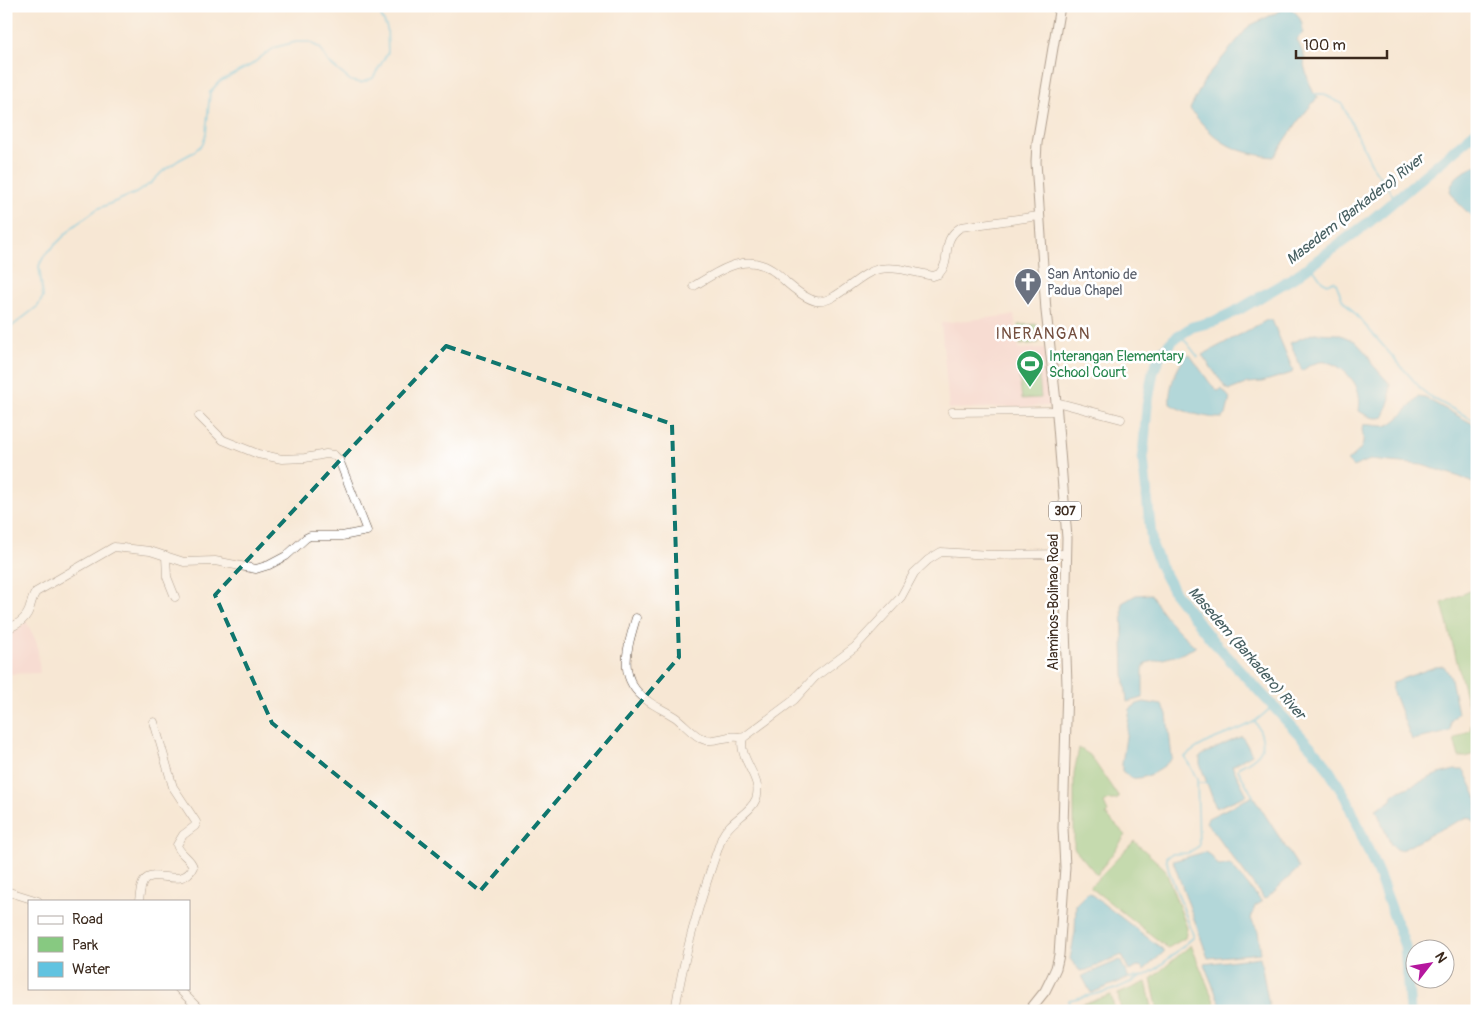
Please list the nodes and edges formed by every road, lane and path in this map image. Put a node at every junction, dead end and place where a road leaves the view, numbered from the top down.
1 (1060, 6) edge
2 (1039, 216) junction
3 (694, 286) dead end
4 (1056, 407) junction
5 (952, 412) dead end
6 (199, 416) dead end
7 (1121, 419) dead end
8 (1067, 554) junction
9 (166, 556) junction
10 (175, 597) dead end
11 (636, 618) dead end
12 (6, 629) edge
13 (154, 722) dead end
14 (743, 738) junction
15 (6, 891) edge
16 (35, 900) edge
17 (139, 900) edge
18 (180, 990) edge
19 (201, 1011) edge
20 (675, 1011) edge
21 (1029, 1011) edge

1 - 2 main road, Alaminos-Bolinao Road / 307
2 - 3 street
2 - 4 main road, Alaminos-Bolinao Road / 307
4 - 5 street
4 - 7 street
4 - 8 main road, Alaminos-Bolinao Road / 307
6 - 9 street
8 - 14 street
8 - 21 main road, Alaminos-Bolinao Road / 307
9 - 10 street
9 - 12 street
11 - 14 street
13 - 17 street
14 - 20 street
15 - 16 street
18 - 19 street

